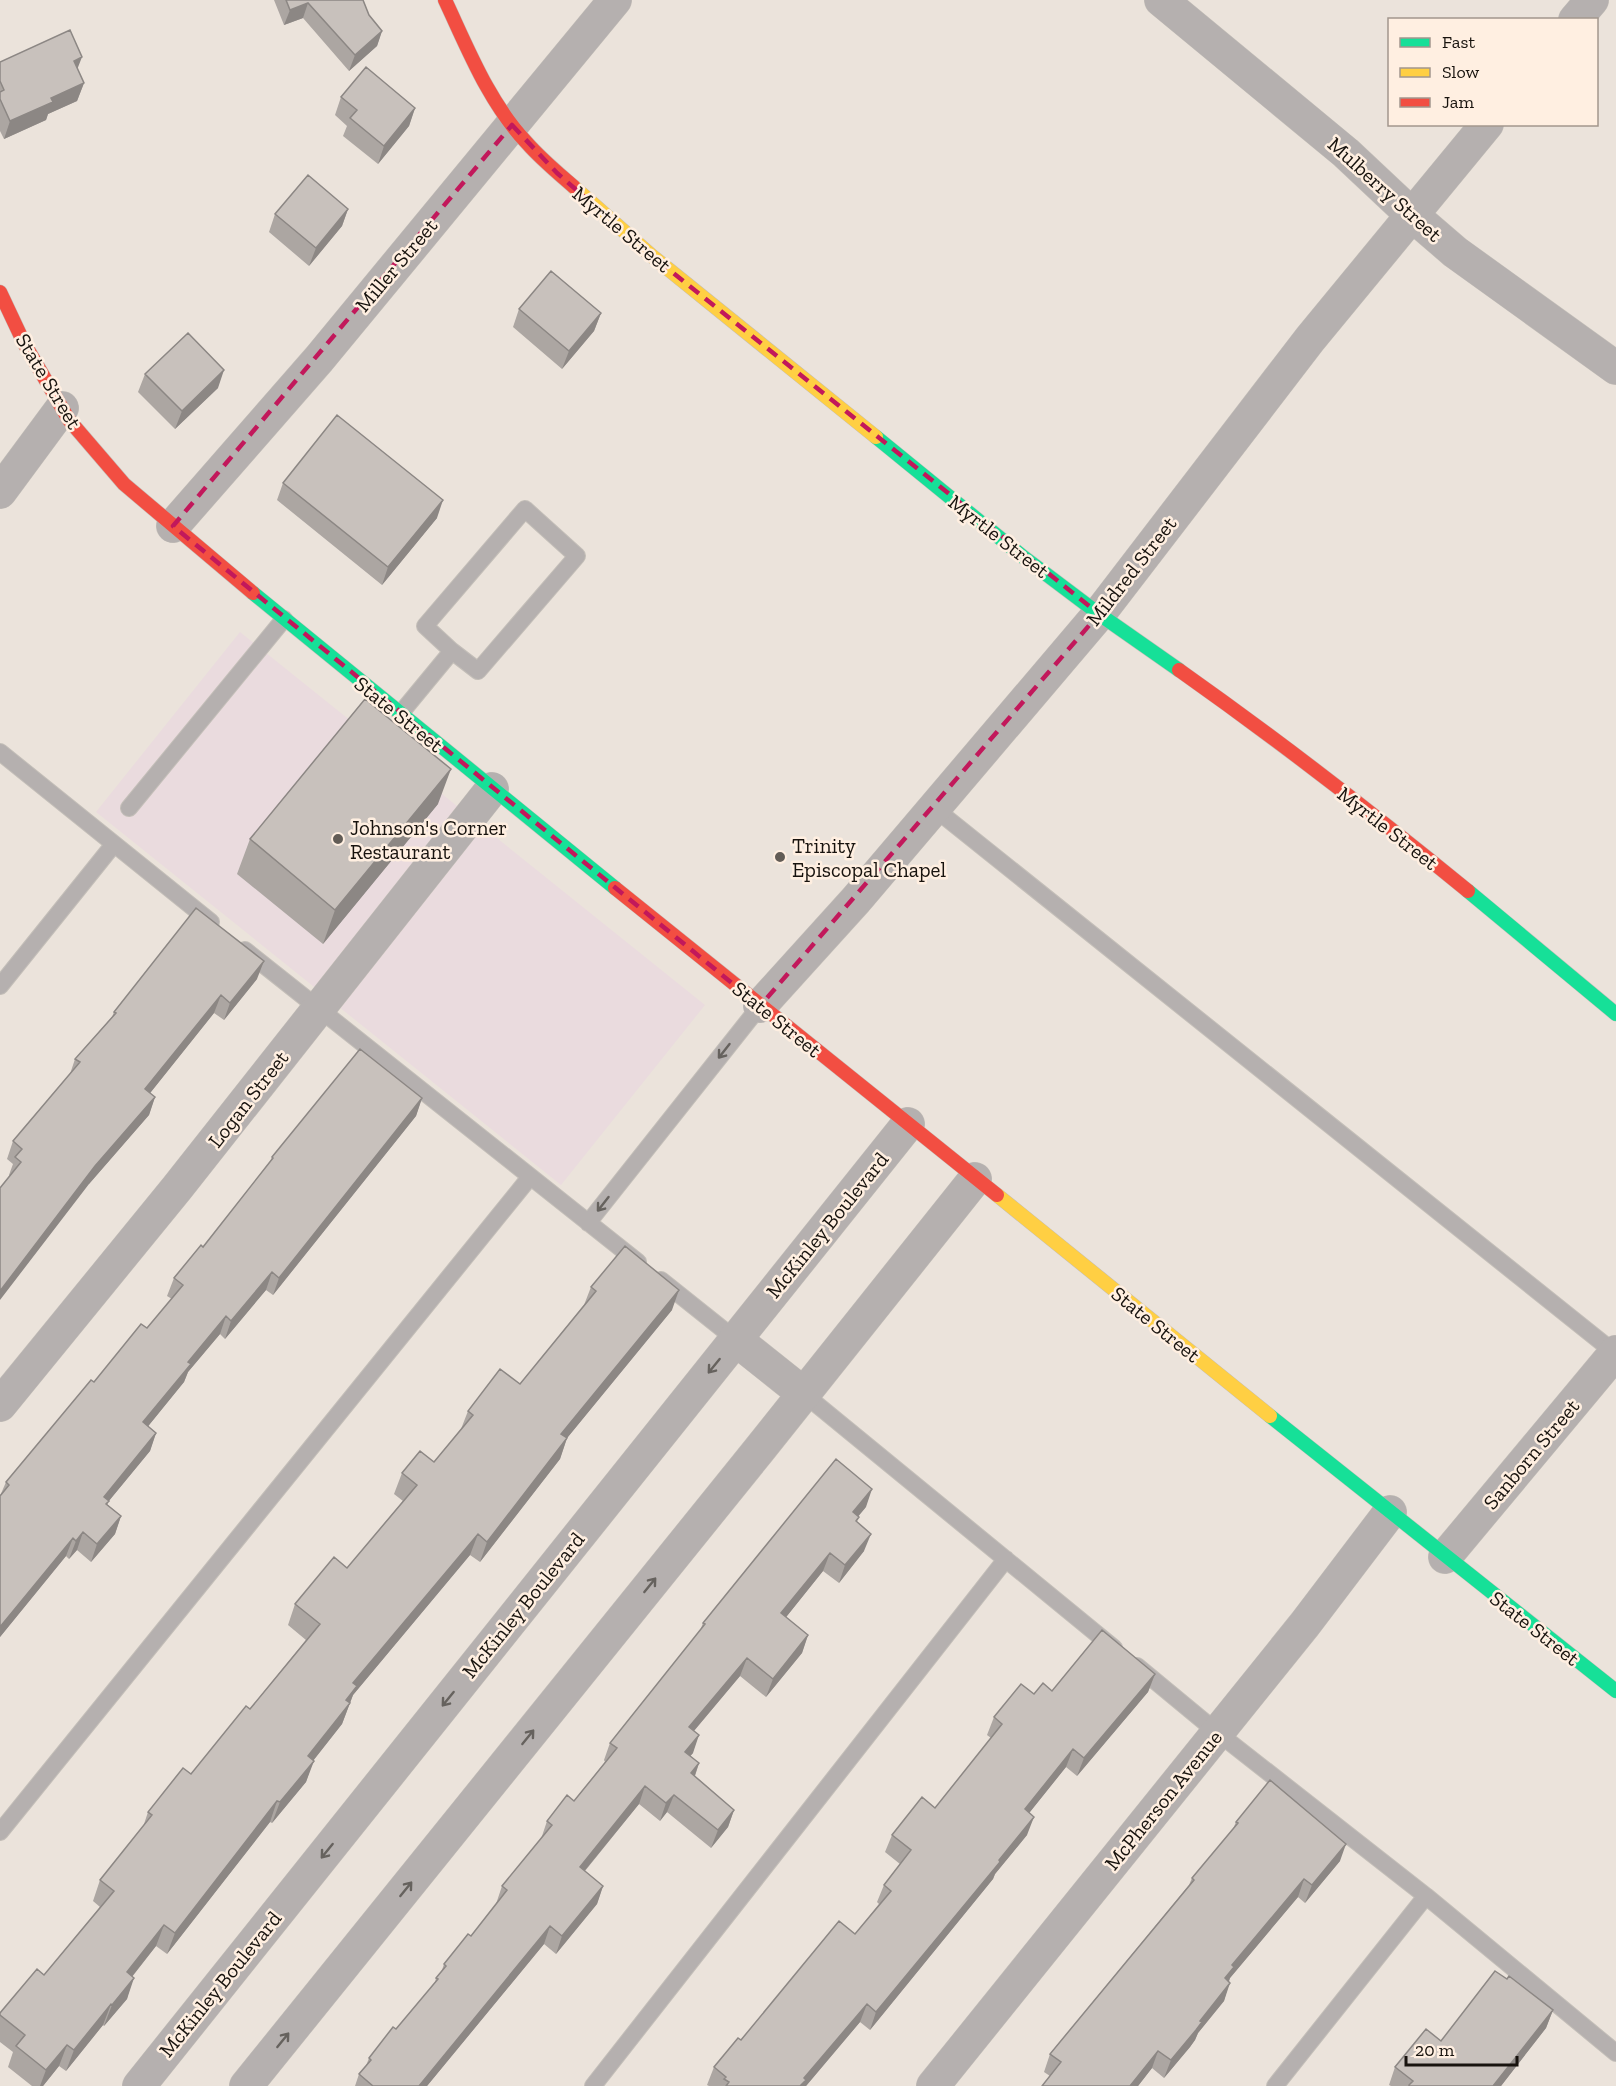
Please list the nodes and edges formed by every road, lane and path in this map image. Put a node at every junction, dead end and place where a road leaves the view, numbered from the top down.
1 (445, 0) edge
2 (615, 0) edge
3 (1161, 0) edge
4 (1592, 0) edge
5 (1577, 18) edge
6 (512, 125) junction
7 (1485, 126) edge
8 (1412, 215) junction
9 (0, 292) edge
10 (1616, 368) edge
11 (62, 408) junction
12 (0, 492) edge
13 (173, 526) junction
14 (1099, 614) junction
15 (284, 620) junction
16 (452, 651) junction
17 (400, 714) junction
18 (0, 752) edge
19 (492, 789) junction
20 (129, 808) dead end
21 (934, 808) junction
22 (114, 844) junction
23 (0, 986) edge
24 (760, 1006) junction
25 (318, 1009) junction
26 (1616, 1014) edge
27 (908, 1124) junction
28 (530, 1177) junction
29 (975, 1179) junction
30 (588, 1222) junction
31 (735, 1339) junction
32 (1616, 1353) edge
33 (804, 1394) junction
34 (0, 1405) edge
35 (1390, 1512) junction
36 (1445, 1557) junction
37 (1006, 1559) junction
38 (1616, 1691) edge
39 (1218, 1733) junction
40 (0, 1832) edge
41 (1426, 1896) junction
42 (1616, 2053) edge
43 (139, 2086) edge
44 (246, 2086) edge
45 (593, 2086) edge
46 (933, 2086) edge
47 (1275, 2086) edge

1 - 6 street, Myrtle Street
2 - 6 street, Miller Street
3 - 8 street, Mulberry Street
4 - 5 street
6 - 13 street, Miller Street
6 - 14 street, Myrtle Street
7 - 8 street, Mildred Street
8 - 10 street, Mulberry Street
8 - 14 street, Mildred Street
9 - 11 street, State Street
11 - 12 street
11 - 13 street, State Street
13 - 15 street, State Street
14 - 21 street, Mildred Street
14 - 26 street, Myrtle Street
15 - 17 street, State Street
15 - 20 lane
16 - 16 lane
16 - 17 lane
17 - 19 street, State Street
18 - 22 lane
19 - 24 street, State Street
19 - 25 street, Logan Street
21 - 24 street, Mildred Street
21 - 32 lane
22 - 23 lane
22 - 25 lane
24 - 27 street, State Street
24 -> 30 lane
25 - 28 lane
25 - 34 street, Logan Street
27 - 29 street, State Street
27 - 31 street, McKinley Boulevard
28 - 30 lane
28 - 40 lane
29 - 33 street
29 - 35 street, State Street
30 - 31 lane
31 - 33 street
31 -> 43 street, McKinley Boulevard
32 - 36 street, Sanborn Street
33 - 37 lane
44 -> 33 street
35 - 36 street, State Street
35 - 39 street, McPherson Avenue
36 - 38 street, State Street
37 - 39 lane
37 - 45 lane
39 - 41 lane
39 - 46 street, McPherson Avenue
41 - 42 lane
41 - 47 lane

